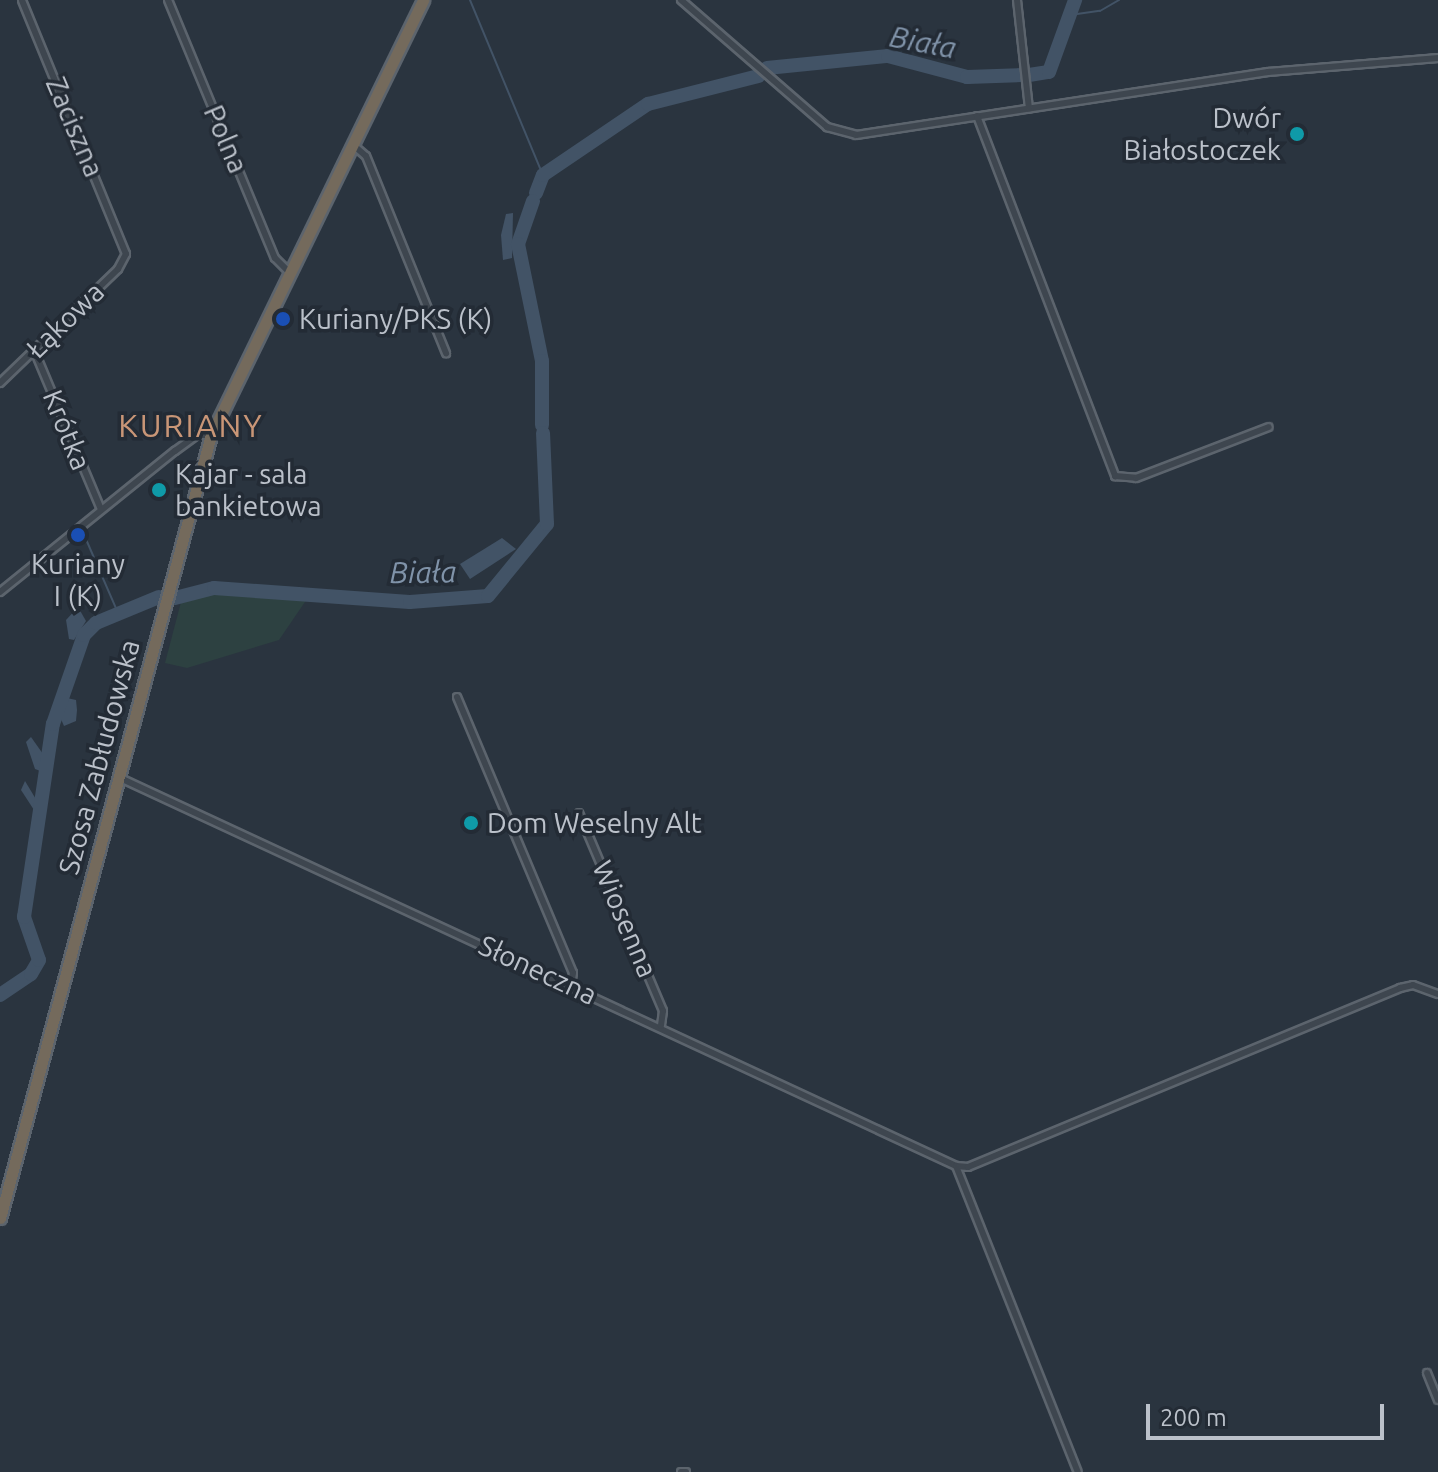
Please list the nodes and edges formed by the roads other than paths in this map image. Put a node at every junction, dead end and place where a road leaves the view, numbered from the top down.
1 (22, 0) edge
2 (168, 0) edge
3 (423, 0) edge
4 (681, 0) edge
5 (1017, 0) edge
6 (1438, 58) edge
7 (1029, 108) junction
8 (977, 116) junction
9 (352, 144) junction
10 (126, 254) joint
11 (289, 272) junction
12 (34, 350) junction
13 (446, 353) dead end
14 (0, 383) edge
15 (1269, 427) dead end
16 (211, 435) junction
17 (101, 509) junction
18 (0, 592) edge
19 (457, 697) dead end
20 (118, 777) junction
21 (579, 813) dead end
22 (571, 986) junction
23 (1438, 994) edge
24 (661, 1026) junction
25 (956, 1166) junction
26 (0, 1218) edge
27 (1427, 1373) dead end
28 (1435, 1386) edge
29 (1438, 1400) edge
30 (1078, 1472) edge

1 - 10 street, Zaciszna
2 - 11 street, Polna
3 - 9 highway, Szosa Zabłudowska
4 - 8 street
5 - 7 street
6 - 7 street
7 - 8 street
8 - 15 street
9 - 11 highway, Szosa Zabłudowska
9 - 13 street
10 - 12 street, Łąkowa
11 - 16 highway, Szosa Zabłudowska
12 - 14 street, Łąkowa
12 - 17 street, Krótka
16 - 17 street
16 - 20 highway, Szosa Zabłudowska
17 - 18 street
19 - 22 street
20 - 22 street, Słoneczna
20 - 26 highway, Szosa Zabłudowska
21 - 24 street, Wiosenna
22 - 24 street, Słoneczna
23 - 25 street
24 - 25 street, Słoneczna
25 - 30 street
27 - 28 street
28 - 29 street

